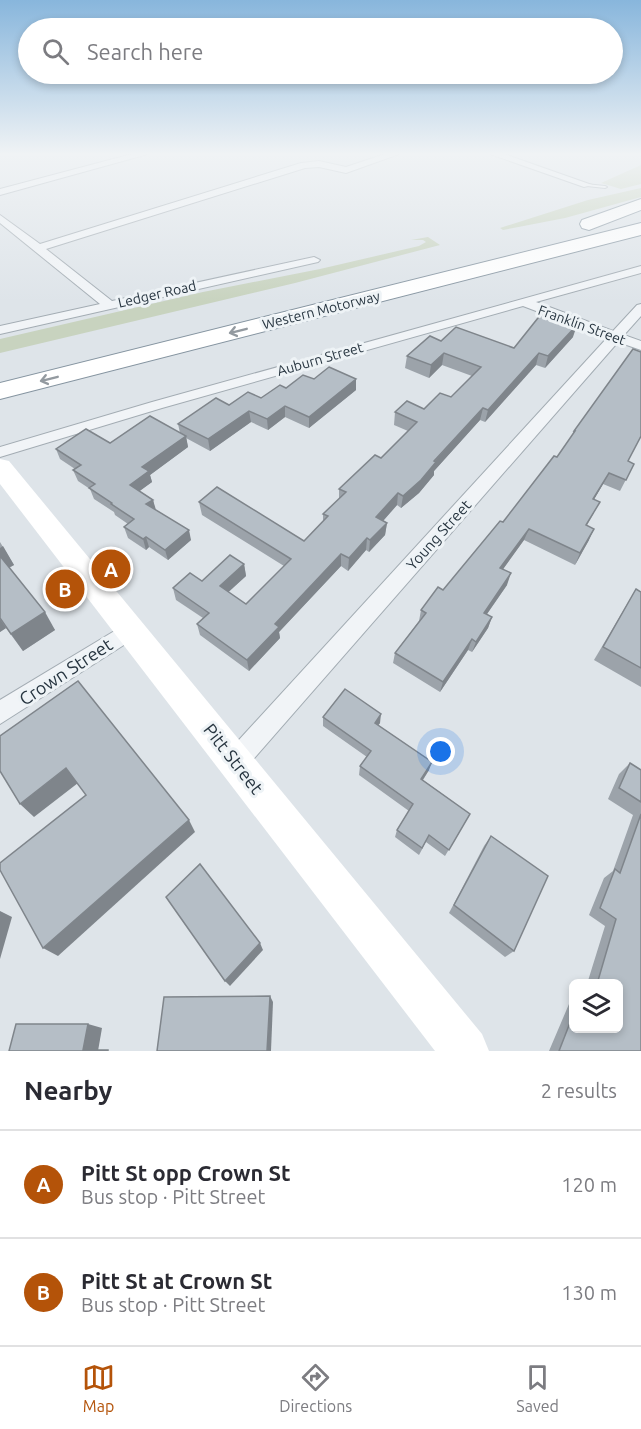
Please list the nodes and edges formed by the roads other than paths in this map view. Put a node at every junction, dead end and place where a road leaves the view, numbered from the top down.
1 (183, 203) edge
2 (641, 204) edge
3 (641, 215) edge
4 (0, 218) edge
5 (641, 229) edge
6 (566, 234) junction
7 (641, 245) edge
8 (39, 248) junction
9 (314, 260) dead end
10 (484, 269) junction
11 (641, 269) edge
12 (524, 302) junction
13 (110, 305) junction
14 (641, 308) edge
15 (0, 330) edge
16 (615, 337) junction
17 (641, 346) edge
18 (0, 370) edge
19 (0, 391) edge
20 (0, 452) edge
21 (0, 467) edge
22 (131, 630) junction
23 (0, 713) edge
24 (235, 762) junction
25 (465, 1051) edge

1 - 8 street
2 - 6 highway
3 - 6 highway, Western Motorway
4 - 8 street
5 - 10 highway, Western Motorway
6 - 18 highway, Western Motorway
7 - 10 highway
8 - 13 street
9 - 13 street, Ledger Road
10 -> 19 highway, Western Motorway
11 - 12 street, Auburn Street
12 - 16 street, Franklin Street
12 - 20 street, Auburn Street
13 - 15 street, Ledger Road
14 - 16 street, Young Street
16 - 17 street, Franklin Street
16 - 24 street, Young Street
21 - 22 main road, Pitt Street
22 - 23 street, Crown Street
22 - 24 main road, Pitt Street
24 - 25 main road, Pitt Street

